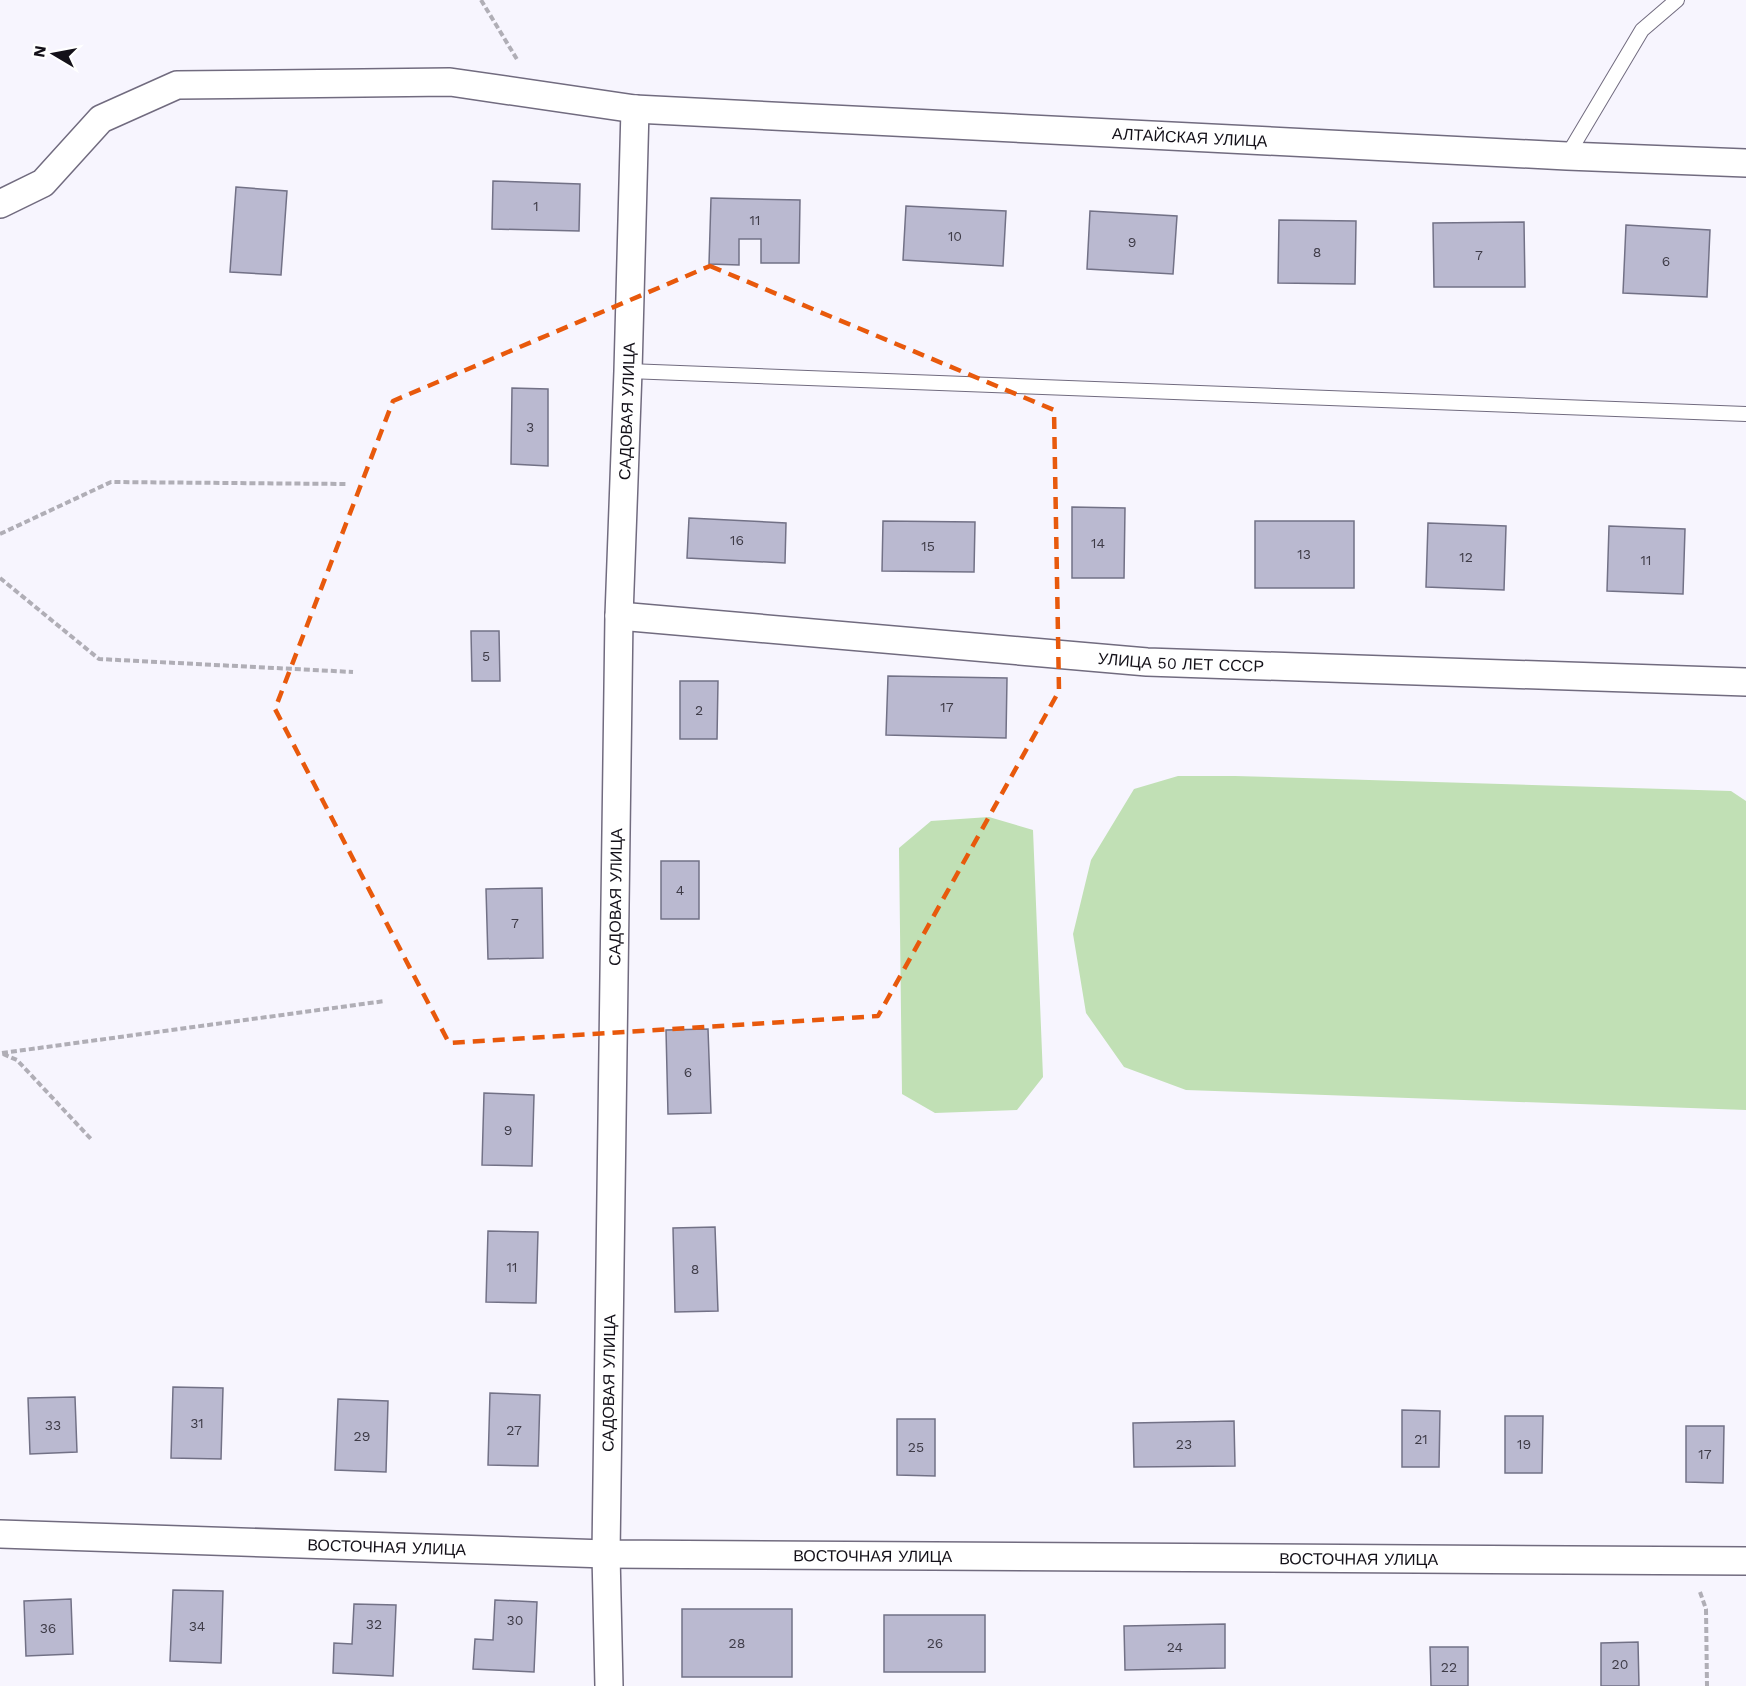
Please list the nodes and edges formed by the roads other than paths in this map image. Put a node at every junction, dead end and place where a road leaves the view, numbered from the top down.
1 (1677, 0) edge
2 (635, 109) junction
3 (1567, 156) junction
4 (1746, 163) edge
5 (0, 204) edge
6 (628, 371) junction
7 (1746, 414) edge
8 (619, 616) junction
9 (1746, 682) edge
10 (0, 1534) edge
11 (606, 1554) junction
12 (1746, 1561) edge
13 (609, 1686) edge

1 - 3 lane
2 - 3 street, АЛТАЙСКАЯ УЛИЦА
2 - 5 street, АЛТАЙСКАЯ УЛИЦА
2 - 6 street, САДОВАЯ УЛИЦА
3 - 4 street, АЛТАЙСКАЯ УЛИЦА
6 - 7 lane
6 - 8 street, САДОВАЯ УЛИЦА
8 - 9 street, УЛИЦА 50 ЛЕТ СССР
8 - 11 street, САДОВАЯ УЛИЦА
10 - 11 street, ВОСТОЧНАЯ УЛИЦА
11 - 12 street, ВОСТОЧНАЯ УЛИЦА
11 - 13 street, САДОВАЯ УЛИЦА

